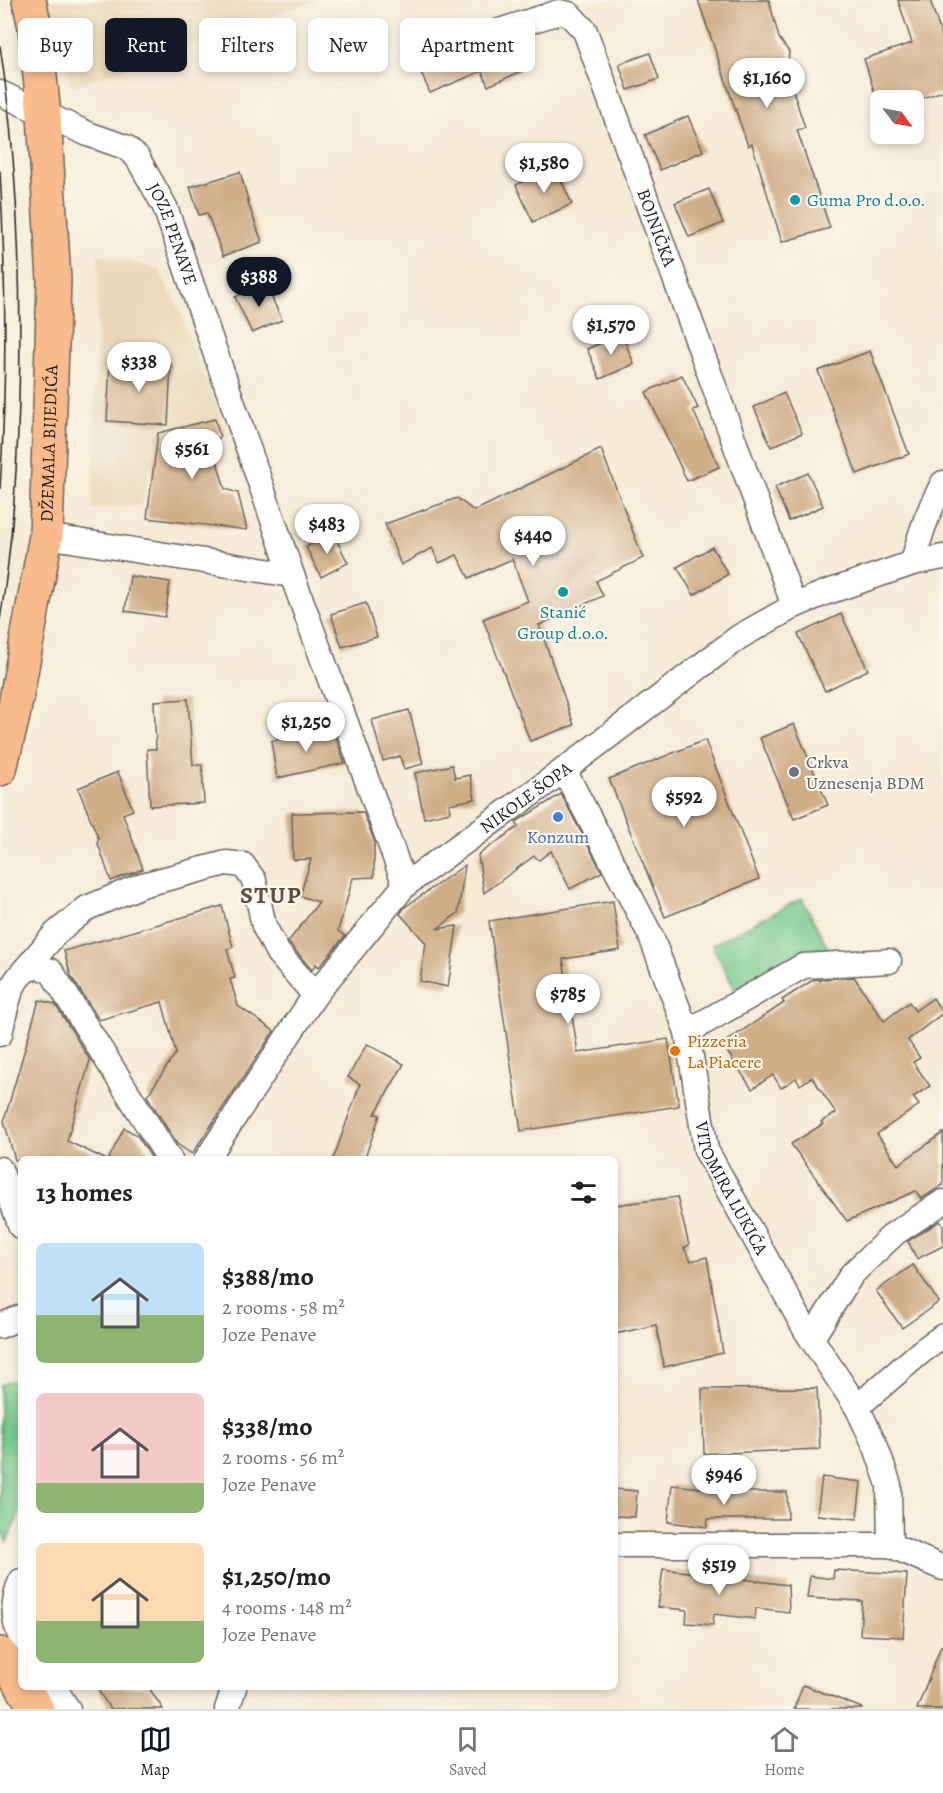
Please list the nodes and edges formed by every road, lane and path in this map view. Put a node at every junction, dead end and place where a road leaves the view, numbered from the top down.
1 (28, 0) edge
2 (535, 20) edge
3 (0, 93) edge
4 (44, 115) junction
5 (943, 483) edge
6 (46, 536) junction
7 (943, 557) edge
8 (913, 563) junction
9 (292, 574) junction
10 (794, 606) junction
11 (0, 769) edge
12 (564, 770) junction
13 (405, 885) junction
14 (890, 961) dead end
15 (23, 972) junction
16 (315, 995) junction
17 (687, 1032) junction
18 (0, 1034) edge
19 (167, 1156) edge
20 (209, 1156) edge
21 (0, 1169) edge
22 (943, 1202) edge
23 (18, 1219) edge
24 (18, 1318) edge
25 (0, 1326) edge
26 (943, 1336) edge
27 (812, 1338) junction
28 (857, 1407) junction
29 (618, 1545) edge
30 (890, 1545) junction
31 (943, 1568) edge
32 (18, 1591) edge
33 (18, 1630) edge
34 (0, 1654) edge
35 (18, 1680) edge
36 (25, 1690) edge
37 (55, 1690) edge
38 (233, 1690) edge
39 (37, 1709) edge
40 (68, 1709) edge
41 (227, 1709) edge

1 - 4 main road, DŽEMALA BIJEDIĆA
2 - 10 street, BOJNIČKA
3 - 4 street
4 - 6 main road, DŽEMALA BIJEDIĆA
4 - 9 street, JOZE PENAVE
5 - 8 street
6 - 9 street
6 - 11 main road, DŽEMALA BIJEDIĆA
7 - 8 street, NIKOLE ŠOPA
8 - 10 street, NIKOLE ŠOPA
9 - 13 street, JOZE PENAVE
10 - 12 street, NIKOLE ŠOPA
12 - 13 street, NIKOLE ŠOPA
12 - 17 street, VITOMIRA LUKIĆA
13 - 16 street, NIKOLE ŠOPA
14 - 17 street
15 - 16 street
15 - 18 street
15 - 19 street
16 - 20 street, NIKOLE ŠOPA
17 - 27 street, VITOMIRA LUKIĆA
21 - 23 street
22 - 27 street
24 - 25 street
26 - 28 street
27 - 28 street, VITOMIRA LUKIĆA
28 - 30 street, VITOMIRA LUKIĆA
29 - 30 street
30 - 31 street
32 - 33 street
34 - 35 main road
36 - 39 main road
37 - 40 street
38 - 41 street

